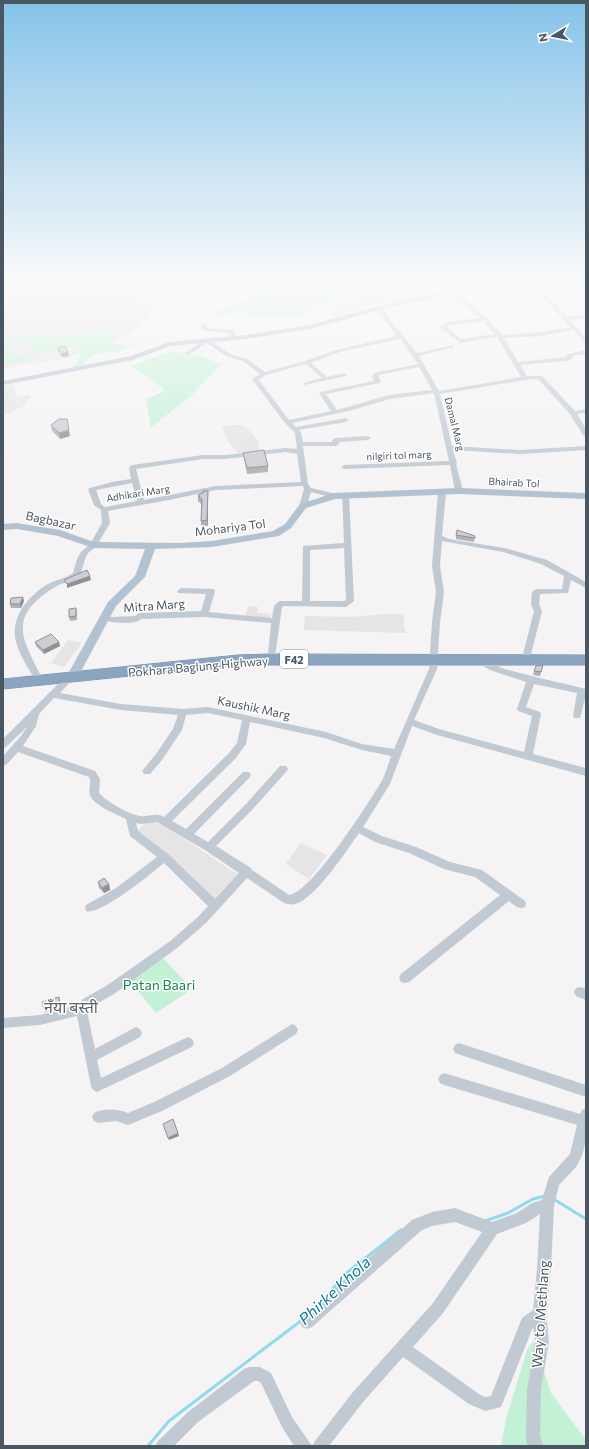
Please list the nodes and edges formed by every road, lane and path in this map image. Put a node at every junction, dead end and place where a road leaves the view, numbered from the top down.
1 (152, 351) edge
2 (191, 351) edge
3 (222, 351) edge
4 (340, 351) edge
5 (412, 351) edge
6 (433, 351) edge
7 (508, 351) edge
8 (586, 352) edge
9 (188, 353) dead end
10 (415, 355) junction
11 (307, 362) junction
12 (516, 364) junction
13 (422, 365) junction
14 (264, 374) junction
15 (344, 375) dead end
16 (525, 378) junction
17 (326, 379) junction
18 (3, 383) edge
19 (306, 384) dead end
20 (436, 392) junction
21 (586, 411) edge
22 (335, 412) junction
23 (573, 413) junction
24 (346, 420) dead end
25 (287, 422) junction
26 (295, 429) junction
27 (586, 435) edge
28 (368, 438) dead end
29 (299, 444) junction
30 (451, 448) junction
31 (586, 448) edge
32 (301, 452) junction
33 (454, 463) junction
34 (344, 467) dead end
35 (135, 481) junction
36 (306, 486) junction
37 (459, 491) junction
38 (442, 492) junction
39 (334, 496) junction
40 (345, 496) junction
41 (586, 496) edge
42 (141, 503) junction
43 (303, 506) junction
44 (104, 509) junction
45 (3, 527) edge
46 (440, 538) junction
47 (151, 545) junction
48 (348, 545) junction
49 (93, 546) junction
50 (568, 575) junction
51 (586, 585) edge
52 (181, 591) dead end
53 (306, 604) junction
54 (204, 614) junction
55 (106, 618) junction
56 (275, 621) junction
57 (272, 654) junction
58 (527, 654) junction
59 (586, 654) edge
60 (434, 657) junction
61 (480, 660) junction
62 (586, 660) edge
63 (72, 675) junction
64 (37, 676) junction
65 (3, 679) edge
66 (531, 680) junction
67 (3, 684) edge
68 (584, 691) edge
69 (54, 695) junction
70 (183, 712) junction
71 (35, 713) junction
72 (577, 716) dead end
73 (247, 718) junction
74 (409, 722) junction
75 (3, 744) edge
76 (17, 748) junction
77 (398, 753) junction
78 (528, 756) junction
79 (3, 762) edge
80 (282, 769) dead end
81 (147, 771) dead end
82 (586, 772) edge
83 (246, 775) dead end
84 (130, 817) junction
85 (166, 822) junction
86 (357, 828) junction
87 (187, 834) junction
88 (209, 847) junction
89 (164, 857) junction
90 (247, 871) junction
91 (506, 892) junction
92 (521, 904) dead end
93 (215, 906) junction
94 (90, 908) dead end
95 (405, 978) dead end
96 (81, 1009) junction
97 (3, 1023) edge
98 (292, 1030) dead end
99 (136, 1033) dead end
100 (188, 1043) dead end
101 (459, 1049) dead end
102 (91, 1057) junction
103 (444, 1079) dead end
104 (586, 1091) edge
105 (98, 1117) dead end
106 (585, 1117) edge
107 (547, 1206) junction
108 (492, 1229) junction
109 (539, 1314) junction
110 (307, 1322) dead end
111 (402, 1348) junction
112 (163, 1446) edge
113 (304, 1446) edge
114 (320, 1446) edge
115 (535, 1446) edge

1 - 18 main road
2 - 9 street
3 - 14 street
4 - 11 street
5 - 10 street, Damal Marg
6 - 10 street
7 - 12 street
8 - 12 street
10 - 13 street, Damal Marg
11 - 14 street
11 - 17 street
12 - 16 street
13 - 20 street, Damal Marg
13 - 22 street
14 - 25 street
15 - 17 street
16 - 20 street
16 - 23 street
17 - 19 street
20 - 22 street
20 - 30 street, Damal Marg
21 - 23 street
22 - 25 street
23 - 27 street
24 - 26 street
25 - 26 street
26 - 29 street
28 - 29 street
29 - 32 street
30 - 31 street
30 - 33 street, Damal Marg
32 - 35 street, Adhikari Marg
32 - 36 street
33 - 34 street, nilgiri tol marg
33 - 37 street, Damal Marg
35 - 42 street
35 - 44 street, Adhikari Marg
36 - 39 street, Adhikari Marg
36 - 42 street, Adhikari Marg
36 - 43 street
37 - 38 main road, Bhairab Tol
37 - 41 main road, Bhairab Tol
38 - 40 main road
38 - 46 street
39 - 40 main road
39 - 43 main road
40 - 48 street
42 - 44 street, Adhikari Marg
43 - 47 main road, Mohariya Tol
44 - 49 street
45 - 49 main road, Bagbazar
46 - 50 street
46 - 60 street
47 - 49 main road, Mohariya Tol
47 - 55 main road
48 - 53 street
48 - 53 street
49 - 64 street
50 - 51 street
50 - 58 street
52 - 54 street
53 - 56 street
54 - 55 street, Mitra Marg
54 - 56 street, Mitra Marg
55 - 63 main road
56 - 57 street
57 - 60 highway, Pokhara Baglung Highway / F42
57 - 63 highway, Pokhara Baglung Highway / F42
58 - 59 highway, Pokhara Baglung Highway / F42
58 - 60 highway, Pokhara Baglung Highway / F42
60 - 61 highway, Pokhara Baglung Highway / F42
60 - 63 highway, Pokhara Baglung Highway / F42
60 - 74 street
61 - 62 highway, Pokhara Baglung Highway / F42
61 - 66 street
63 - 64 highway, Pokhara Baglung Highway / F42
63 - 67 highway, Pokhara Baglung Highway / F42
63 - 69 street
64 - 65 highway, Pokhara Baglung Highway / F42
66 - 68 street
66 - 78 street
68 - 72 street
69 - 70 street, Kaushik Marg
69 - 71 street
70 - 73 street, Kaushik Marg
70 - 81 street
71 - 75 street
71 - 76 street
73 - 77 street, Kaushik Marg
73 - 85 street
74 - 77 street
74 - 78 street
76 - 79 street
76 - 84 street
77 - 86 street
78 - 82 street
80 - 88 street
83 - 87 street
84 - 85 street
84 - 89 street
85 - 87 street
86 - 90 street
86 - 91 street
87 - 88 street
88 - 90 street
89 - 93 street
89 - 94 street
90 - 93 street
91 - 92 street
91 - 95 street
93 - 96 street
96 - 97 street
96 - 102 street
98 - 105 street
99 - 102 street
100 - 102 street
101 - 104 street
103 - 106 street
106 - 107 street, Way to Methlang
107 - 108 street
107 - 109 street, Way to Methlang
108 - 110 street
108 - 111 street
109 - 111 street
109 - 115 street, Way to Methlang
111 - 114 street
112 - 113 street

